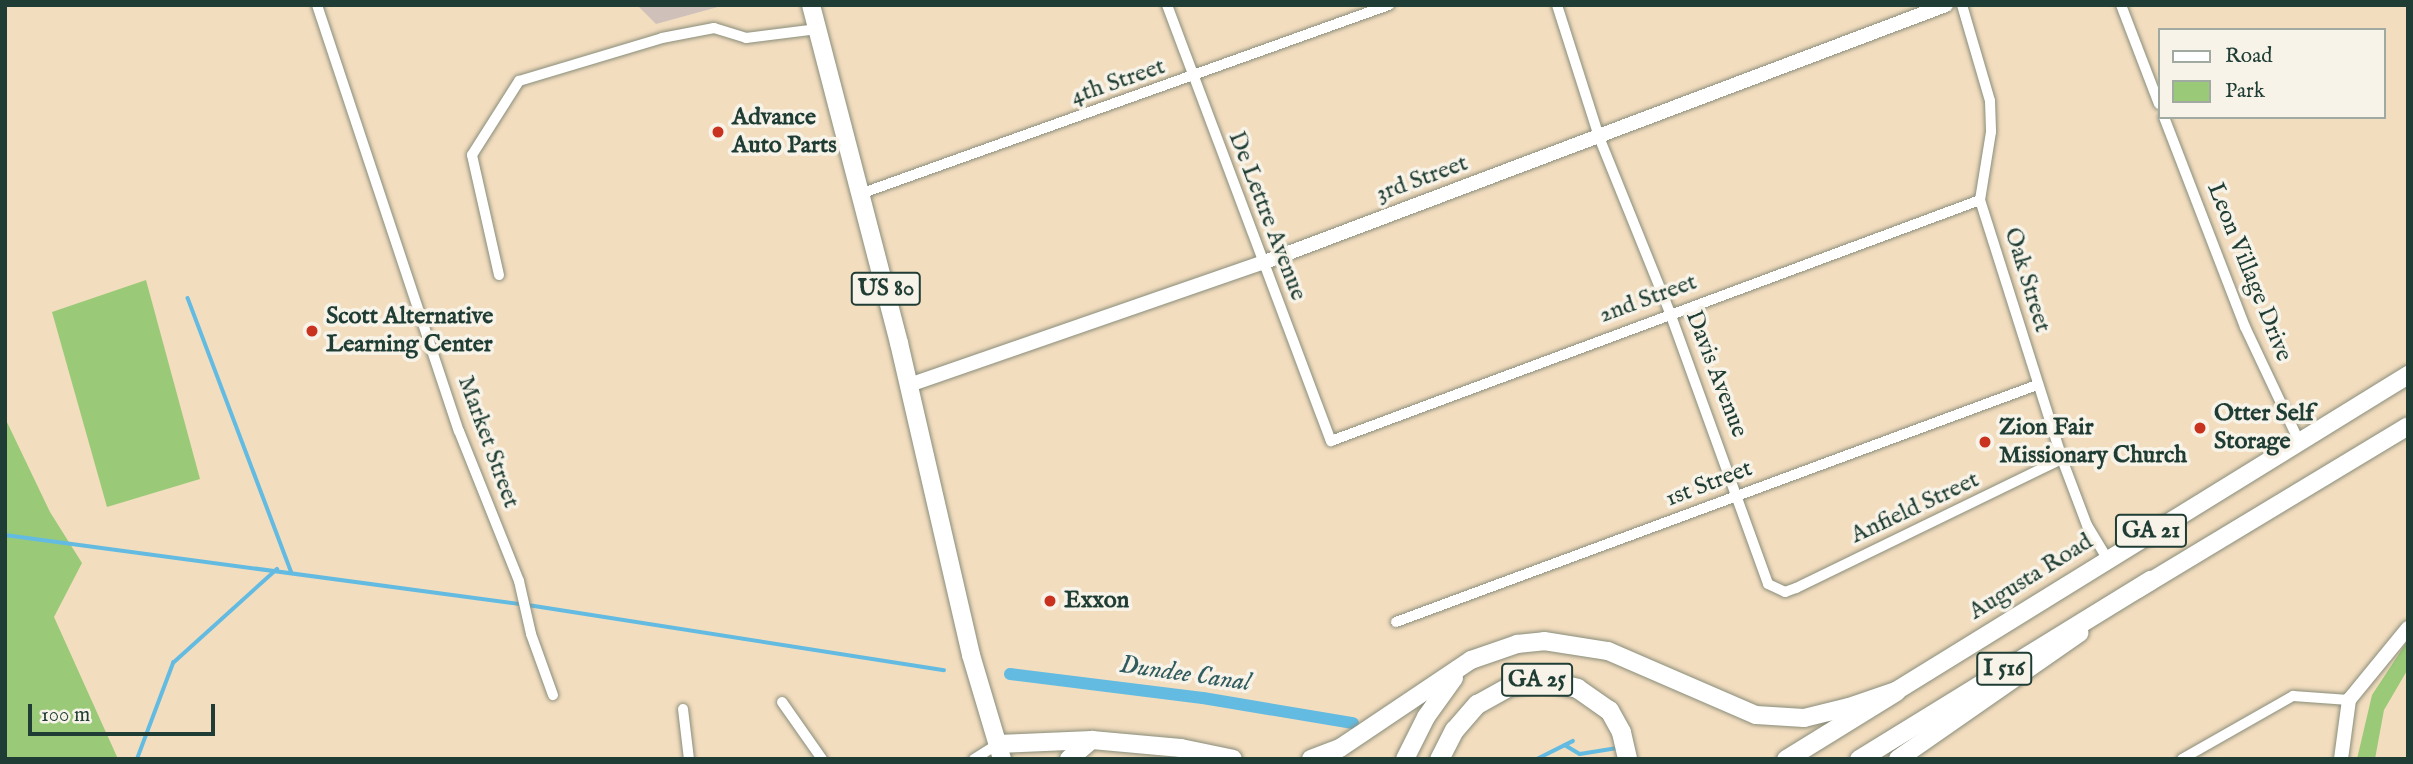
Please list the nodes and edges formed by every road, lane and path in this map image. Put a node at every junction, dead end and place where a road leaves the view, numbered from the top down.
1 (317, 5) edge
2 (811, 5) edge
3 (1167, 5) edge
4 (1389, 5) edge
5 (1557, 5) edge
6 (1946, 5) edge
7 (1962, 5) edge
8 (2121, 5) edge
9 (817, 29) junction
10 (1191, 78) junction
11 (2158, 101) edge
12 (2165, 119) edge
13 (1599, 137) junction
14 (860, 194) junction
15 (1980, 200) junction
16 (1262, 263) junction
17 (499, 275) dead end
18 (1670, 313) junction
19 (2408, 375) edge
20 (909, 385) junction
21 (2037, 385) junction
22 (2408, 426) edge
23 (1331, 441) joint
24 (2299, 441) junction
25 (2062, 459) junction
26 (1740, 496) junction
27 (2107, 558) junction
28 (2150, 580) junction
29 (1785, 592) joint
30 (1395, 622) dead end
31 (2408, 628) edge
32 (1471, 660) junction
33 (1896, 691) junction
34 (553, 695) dead end
35 (2349, 700) junction
36 (782, 702) dead end
37 (683, 709) dead end
38 (1092, 740) junction
39 (1000, 751) edge
40 (689, 759) edge
41 (822, 759) edge
42 (974, 759) edge
43 (1069, 759) edge
44 (1233, 759) edge
45 (1311, 759) edge
46 (1405, 759) edge
47 (1437, 759) edge
48 (1627, 759) edge
49 (1786, 759) edge
50 (1859, 759) edge
51 (1898, 759) edge
52 (2182, 759) edge
53 (2341, 759) edge

1 - 34 street, Market Street
2 - 9 main road, US 80
3 - 10 street, De Lettre Avenue
4 - 10 street, 4th Street
5 - 13 street, Davis Avenue
6 - 13 street, 3rd Street
7 - 15 street, Oak Street
8 - 11 street
9 - 14 main road, US 80
9 - 17 street
10 - 14 street, 4th Street
10 - 16 street, De Lettre Avenue
12 - 24 street, Leon Village Drive
13 - 16 street, 3rd Street
13 - 18 street, Davis Avenue
14 - 20 main road, US 80
15 - 18 street, 2nd Street
15 - 21 street, Oak Street
16 - 20 street, 3rd Street
16 - 23 street, De Lettre Avenue
18 - 23 street, 2nd Street
18 - 26 street, Davis Avenue
19 - 24 main road, Augusta Road / GA 21
20 - 39 main road, US 80
21 - 25 street, Oak Street
21 - 26 street, 1st Street
22 - 28 main road, GA 21
24 - 27 main road, Augusta Road / GA 21
25 - 27 street, Oak Street
25 - 29 street, Anfield Street
26 - 29 street, Davis Avenue
26 - 30 street, 1st Street
27 - 33 main road, Augusta Road / GA 21
28 - 50 highway, I 516
28 - 51 main road
31 - 35 street
32 - 33 main road, Augusta Road
32 - 45 main road, Augusta Road
32 - 46 main road
33 - 49 highway
35 - 52 street
35 - 53 street
36 - 41 street
37 - 40 street
38 - 39 main road
38 - 43 main road
38 - 44 main road
39 - 42 street
47 - 48 highway, GA 25

